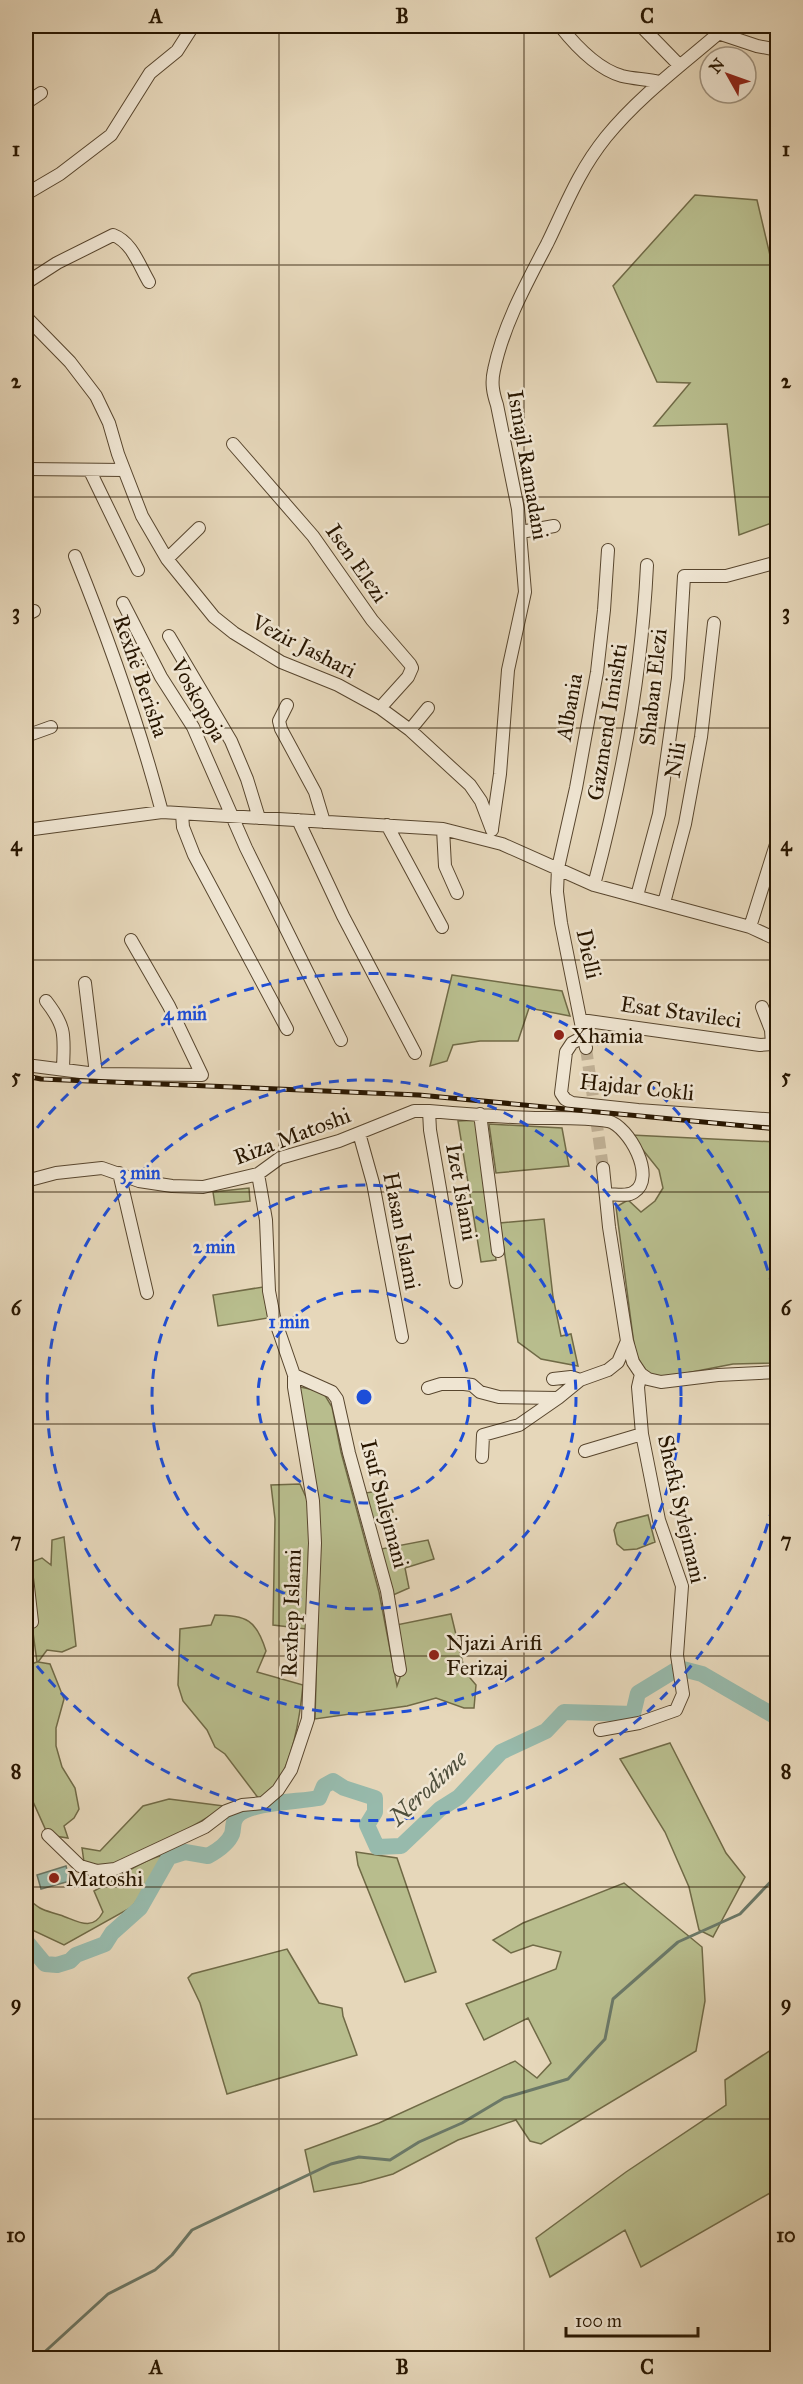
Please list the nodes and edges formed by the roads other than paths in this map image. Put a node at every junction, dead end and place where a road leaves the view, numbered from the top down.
1 (192, 26) edge
2 (560, 26) edge
3 (641, 26) edge
4 (722, 29) edge
5 (777, 50) edge
6 (679, 65) junction
7 (659, 82) junction
8 (41, 93) dead end
9 (26, 103) edge
10 (26, 194) edge
11 (149, 282) dead end
12 (26, 283) edge
13 (26, 317) edge
14 (233, 444) dead end
15 (26, 469) edge
16 (124, 470) junction
17 (90, 471) junction
18 (554, 526) dead end
19 (199, 528) dead end
20 (521, 532) junction
21 (608, 550) dead end
22 (75, 556) dead end
23 (167, 559) junction
24 (777, 562) edge
25 (647, 565) dead end
26 (138, 570) dead end
27 (123, 603) dead end
28 (714, 623) dead end
29 (169, 636) dead end
30 (287, 705) dead end
31 (380, 708) junction
32 (429, 708) dead end
33 (51, 727) dead end
34 (410, 730) junction
35 (26, 736) edge
36 (162, 812) junction
37 (182, 814) junction
38 (235, 818) junction
39 (260, 818) junction
40 (298, 820) junction
41 (324, 822) junction
42 (387, 825) junction
43 (443, 828) junction
44 (26, 830) edge
45 (493, 835) junction
46 (777, 838) edge
47 (558, 868) junction
48 (594, 885) junction
49 (457, 893) dead end
50 (637, 896) junction
51 (664, 903) junction
52 (442, 927) dead end
53 (750, 927) junction
54 (131, 940) dead end
55 (777, 940) edge
56 (85, 983) dead end
57 (46, 1001) dead end
58 (762, 1007) dead end
59 (581, 1020) junction
60 (287, 1029) dead end
61 (341, 1040) dead end
62 (585, 1042) joint
63 (415, 1053) dead end
64 (26, 1065) edge
65 (63, 1068) junction
66 (96, 1074) junction
67 (429, 1111) junction
68 (480, 1114) junction
69 (777, 1120) edge
70 (359, 1133) junction
71 (603, 1168) tunnel mouth
72 (119, 1173) junction
73 (258, 1174) junction
74 (26, 1180) edge
75 (607, 1194) junction
76 (498, 1251) dead end
77 (456, 1282) dead end
78 (147, 1293) dead end
79 (402, 1337) dead end
80 (627, 1341) junction
81 (633, 1362) junction
82 (614, 1365) junction
83 (777, 1372) edge
84 (640, 1374) junction
85 (294, 1375) junction
86 (553, 1379) dead end
87 (580, 1380) junction
88 (428, 1388) dead end
89 (558, 1398) junction
90 (642, 1434) junction
91 (585, 1451) dead end
92 (482, 1457) dead end
93 (26, 1569) edge
94 (32, 1622) dead end
95 (400, 1670) dead end
96 (600, 1730) dead end
97 (48, 1835) dead end
98 (115, 1869) junction
99 (104, 1882) dead end

1 - 10 street
2 - 7 street
3 - 6 street
4 - 5 street, Ismajl Ramadani
4 - 6 street, Ismajl Ramadani
6 - 7 street, Ismajl Ramadani
7 - 20 street, Ismajl Ramadani
8 - 9 street
11 - 12 street
13 - 16 street, Vezir Jashari
14 - 31 street, Isen Elezi
15 - 17 street
16 - 17 street
16 - 23 street, Vezir Jashari
17 - 26 street
18 - 20 street
19 - 23 street
20 - 45 street, Ismajl Ramadani
21 - 47 street, Albania
22 - 36 street, Rexhë Berisha
23 - 31 street, Vezir Jashari
24 - 50 street, Shaban Elezi
25 - 48 street, Gazmend Imishti
27 - 38 street, Voskopoja
28 - 51 street, Nili
29 - 39 street
30 - 41 street
31 - 34 street, Vezir Jashari
32 - 34 street
33 - 35 street
34 - 45 street, Vezir Jashari
36 - 37 street
36 - 44 street
37 - 38 street
37 - 60 street
38 - 39 street
38 - 61 street, Voskopoja
39 - 40 street
40 - 41 street
40 - 63 street
41 - 42 street
42 - 43 street
42 - 52 street
43 - 45 street
43 - 49 street
45 - 47 street
46 - 53 street
47 - 48 street
47 - 59 street, Dielli
48 - 50 street
50 - 51 street
51 - 53 street
53 - 55 street
54 - 66 street
56 - 66 street
57 - 65 street
58 - 59 street, Esat Stavileci
59 - 62 street, Dielli
62 - 69 street, Hajdar Cokli
64 - 65 street
65 - 66 street
67 - 68 street, Riza Matoshi
67 - 70 street, Riza Matoshi
67 - 77 street, Izet Islami
68 - 75 street, Riza Matoshi
68 - 76 street
70 - 73 street, Riza Matoshi
70 - 79 street, Hasan Islami
71 - 75 street
72 - 73 street, Riza Matoshi
72 - 74 street, Riza Matoshi
72 - 78 street
73 - 85 street, Rexhep Islami
75 - 80 street
80 - 81 street
80 - 82 street
81 - 82 street
81 - 84 street
82 - 87 street
83 - 84 street
84 - 90 street, Shefki Sylejmani
85 - 95 street, Isuf Sulejmani
85 - 98 street, Rexhep Islami
86 - 87 street
87 - 89 street
88 - 89 street
89 - 92 street
90 - 91 street
90 - 96 street, Shefki Sylejmani
93 - 94 street
97 - 98 street, Rexhep Islami
98 - 99 street

